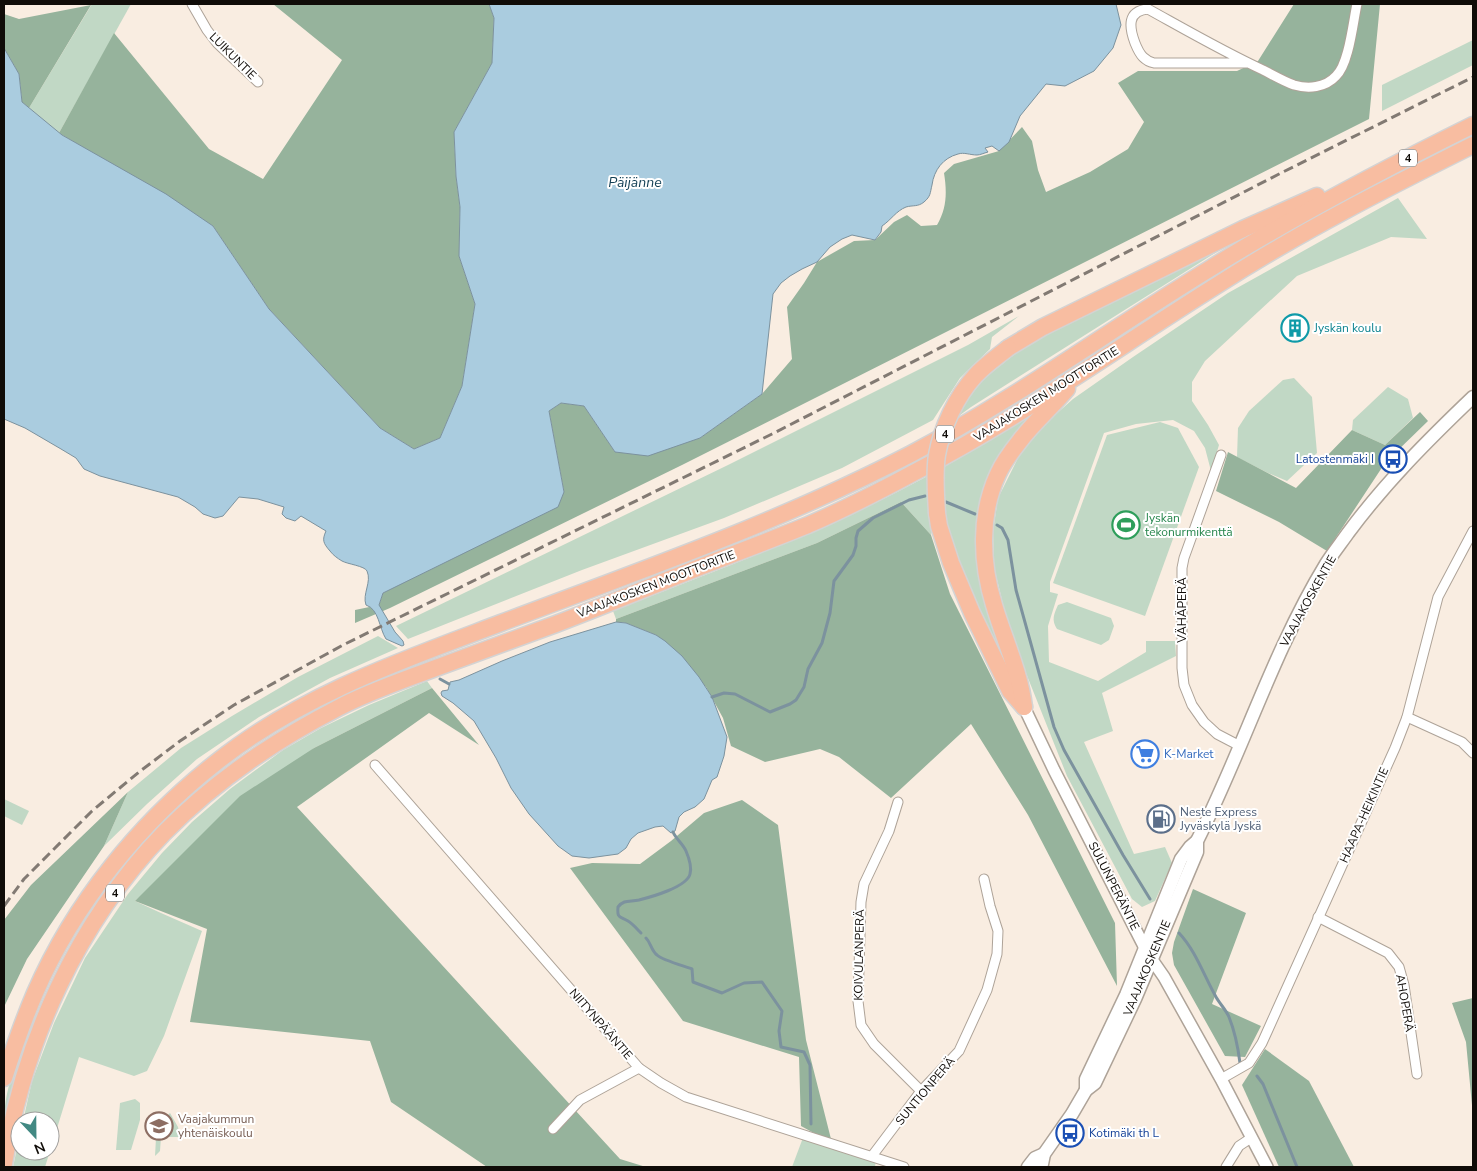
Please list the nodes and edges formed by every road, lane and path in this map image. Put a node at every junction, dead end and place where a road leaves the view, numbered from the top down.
1 (192, 4) edge
2 (1357, 4) edge
3 (1248, 63) junction
4 (258, 82) dead end
5 (1473, 125) edge
6 (1473, 146) edge
7 (1344, 191) junction
8 (1079, 375) junction
9 (1473, 397) edge
10 (1221, 455) dead end
11 (1473, 531) edge
12 (1024, 707) junction
13 (1407, 717) junction
14 (1240, 746) junction
15 (1473, 753) edge
16 (375, 765) dead end
17 (898, 802) dead end
18 (984, 878) dead end
19 (1318, 917) junction
20 (1148, 953) junction
21 (639, 1068) junction
22 (1417, 1074) dead end
23 (4, 1078) edge
24 (1221, 1079) junction
25 (921, 1092) junction
26 (553, 1130) dead end
27 (1251, 1138) junction
28 (1044, 1154) junction
29 (872, 1156) junction
30 (4, 1164) edge
31 (904, 1167) edge
32 (1028, 1167) edge
33 (1040, 1167) edge
34 (1226, 1167) edge
35 (1267, 1167) edge

1 - 4 street, LUIKUNTIE
2 - 3 street
3 - 3 street
5 - 7 highway, VAAJAKOSKEN MOOTTORITIE / 4
6 - 8 highway, VAAJAKOSKEN MOOTTORITIE / 4
7 - 12 highway, bridge
7 - 23 highway, VAAJAKOSKEN MOOTTORITIE / 4
8 - 12 highway
8 - 30 highway, VAAJAKOSKEN MOOTTORITIE / 4
9 - 14 main road, VAAJAKOSKENTIE
10 - 14 street, VÄHÄPERÄ
11 - 13 street, HAAPA-HEIKINTIE
12 - 20 street, SULUNPERÄNTIE
13 - 15 street
13 - 19 street, HAAPA-HEIKINTIE
14 - 20 main road, VAAJAKOSKENTIE
16 - 21 street, NIITYNPÄÄNTIE
17 - 25 street, KOIVULANPERÄ
18 - 25 street, SUNTIONPERÄ
19 - 22 street, AHOPERÄ
19 - 24 street, HAAPA-HEIKINTIE
20 - 24 street, SULUNPERÄNTIE
20 - 28 main road, VAAJAKOSKENTIE
21 - 26 street
21 - 29 street, NIITYNPÄÄNTIE
24 - 27 street, SULUNPERÄNTIE
25 - 29 street, SUNTIONPERÄ
27 - 34 street
27 - 35 street, SULUNPERÄNTIE
28 - 32 main road, VAAJAKOSKENTIE
28 - 33 main road, VAAJAKOSKENTIE
29 - 31 street, NIITYNPÄÄNTIE

